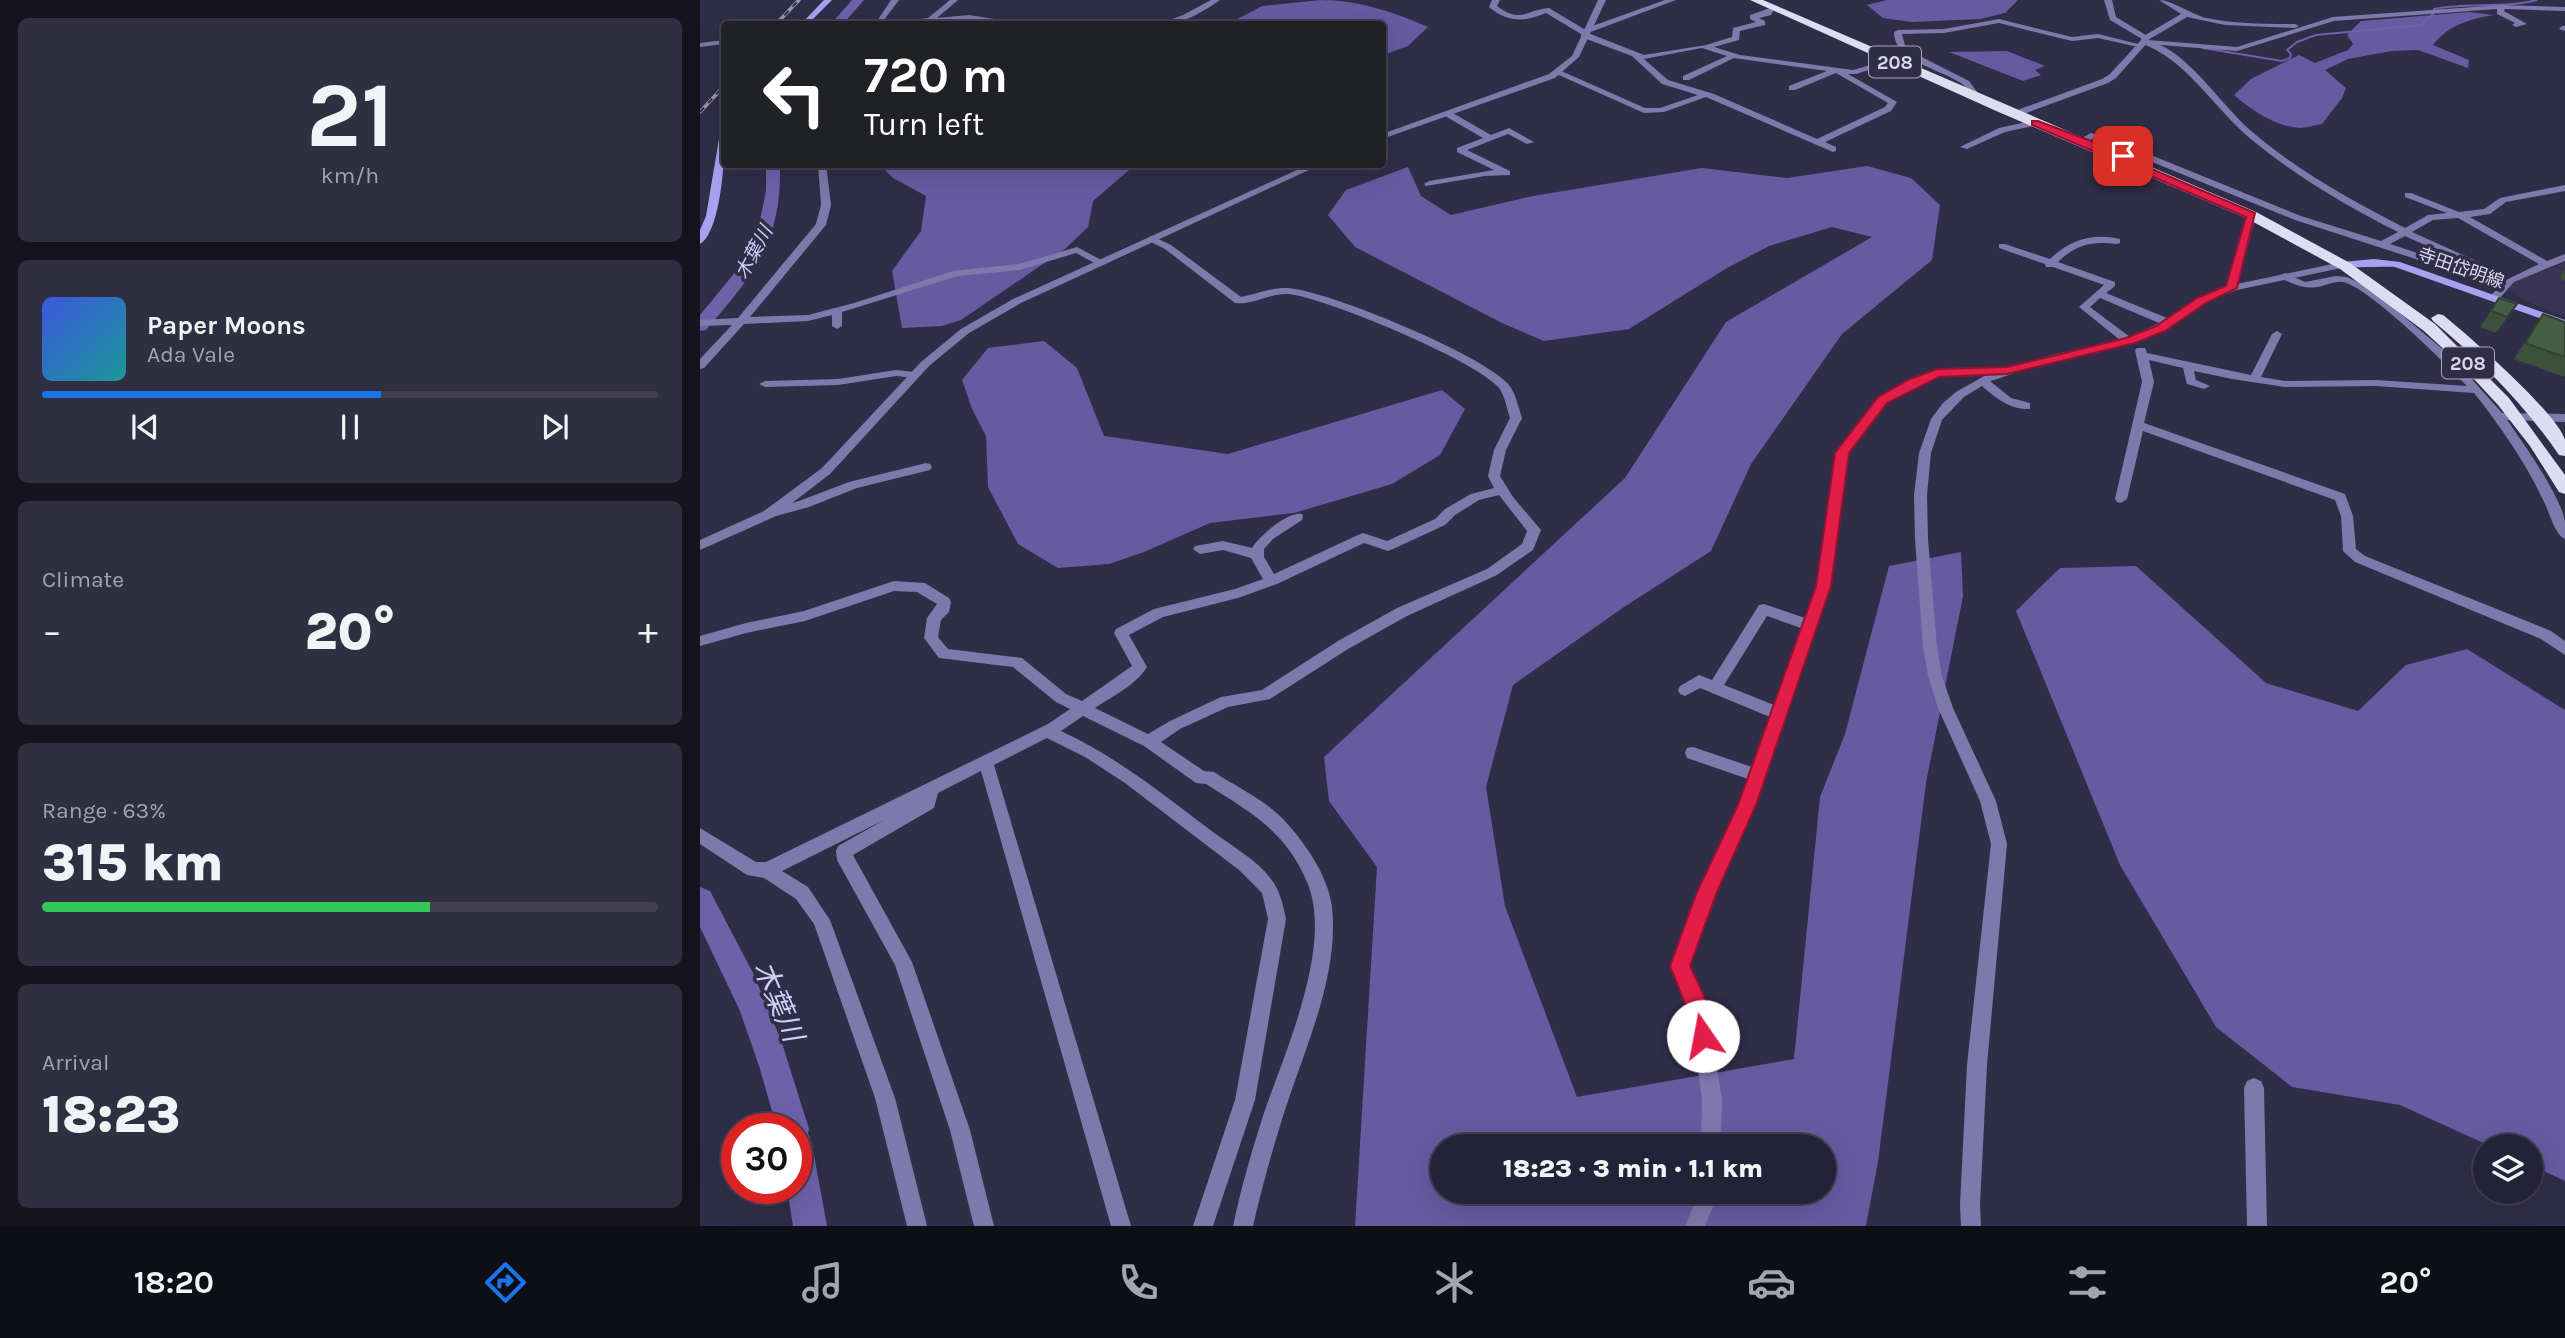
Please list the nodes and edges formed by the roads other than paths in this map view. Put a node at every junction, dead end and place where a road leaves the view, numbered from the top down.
1 (828, 0) edge
2 (895, 0) edge
3 (954, 0) edge
4 (1216, 0) edge
5 (1496, 0) edge
6 (1602, 0) edge
7 (1672, 0) edge
8 (1755, 0) edge
9 (2108, 0) edge
10 (2163, 0) edge
11 (2372, 5) dead end
12 (2502, 7) junction
13 (1773, 8) junction
14 (2565, 9) edge
15 (2185, 15) junction
16 (2370, 17) junction
17 (930, 20) junction
18 (807, 21) edge
19 (880, 21) edge
20 (919, 21) edge
21 (1003, 21) edge
22 (1173, 21) edge
23 (2310, 25) junction
24 (2516, 25) dead end
25 (1585, 33) junction
26 (2142, 41) junction
27 (721, 42) edge
28 (700, 45) edge
29 (1706, 47) junction
30 (1634, 55) junction
31 (1732, 56) junction
32 (1892, 60) junction
33 (1836, 70) junction
34 (1556, 72) junction
35 (1686, 78) dead end
36 (1792, 88) dead end
37 (1704, 95) junction
38 (1978, 97) junction
39 (1448, 114) junction
40 (2015, 114) junction
41 (2035, 123) junction
42 (1386, 136) edge
43 (1490, 138) junction
44 (1530, 142) dead end
45 (1818, 142) junction
46 (1964, 147) dead end
47 (1833, 149) dead end
48 (721, 152) edge
49 (822, 168) edge
50 (1309, 168) edge
51 (1429, 184) dead end
52 (2565, 188) edge
53 (2233, 195) junction
54 (2408, 195) dead end
55 (2251, 215) junction
56 (2460, 215) junction
57 (2403, 233) junction
58 (1152, 239) junction
59 (700, 241) edge
60 (2118, 241) dead end
61 (2002, 246) dead end
62 (2380, 246) junction
63 (2565, 257) edge
64 (1102, 262) junction
65 (2349, 264) junction
66 (2545, 264) junction
67 (2050, 265) junction
68 (2285, 276) junction
69 (2508, 282) junction
70 (2232, 288) junction
71 (2099, 294) junction
72 (2494, 298) junction
73 (837, 312) junction
74 (2101, 320) junction
75 (741, 322) junction
76 (700, 323) edge
77 (2169, 323) junction
78 (2565, 324) edge
79 (837, 326) dead end
80 (2086, 326) dead end
81 (2277, 334) dead end
82 (2132, 340) junction
83 (2143, 355) junction
84 (700, 366) edge
85 (2188, 366) junction
86 (2007, 371) junction
87 (915, 374) junction
88 (2254, 380) junction
89 (1983, 381) junction
90 (765, 384) dead end
91 (2204, 386) dead end
92 (2477, 390) junction
93 (2026, 406) dead end
94 (2500, 415) junction
95 (2518, 416) junction
96 (2537, 416) junction
97 (2561, 418) edge
98 (2138, 425) junction
99 (2565, 429) edge
100 (2565, 451) edge
101 (926, 467) dead end
102 (2565, 488) edge
103 (1502, 490) junction
104 (2121, 499) dead end
105 (769, 513) junction
106 (1297, 517) dead end
107 (2565, 534) edge
108 (700, 545) edge
109 (1200, 549) dead end
110 (1257, 555) junction
111 (1272, 581) junction
112 (1808, 625) junction
113 (700, 641) edge
114 (2565, 649) edge
115 (1715, 687) junction
116 (1685, 690) dead end
117 (1079, 708) junction
118 (1779, 714) junction
119 (1047, 731) junction
120 (1149, 742) junction
121 (1693, 753) dead end
122 (986, 763) junction
123 (1757, 775) junction
124 (931, 788) junction
125 (700, 835) edge
126 (768, 870) junction
127 (2254, 1088) dead end
128 (1711, 1134) edge
129 (1704, 1204) edge
130 (917, 1226) edge
131 (984, 1226) edge
132 (1121, 1226) edge
133 (1203, 1226) edge
134 (1243, 1226) edge
135 (1695, 1226) edge
136 (1971, 1226) edge
137 (2257, 1226) edge

1 - 18 main road
2 - 19 street
3 - 17 street
4 - 22 street
5 - 25 street
6 - 25 street
7 - 25 street
8 - 13 highway, 208
9 - 26 street
10 - 15 street
11 - 16 street
12 - 14 street
12 - 16 street
12 - 24 street
13 - 29 street
13 - 32 highway, 208
15 - 23 street
15 - 26 street
16 - 23 street
17 - 20 street
17 - 21 street
23 - 26 street
25 - 30 street
25 - 34 street
26 - 38 street
26 - 40 street
26 - 57 street
27 - 28 street
29 - 30 street
29 - 31 street
30 - 37 street
31 - 33 street
31 - 35 street
32 - 33 street
32 - 38 highway, 208
33 - 36 street
33 - 45 street
34 - 37 street
34 - 39 street
37 - 45 street
38 - 40 highway, 208
39 - 42 street
39 - 43 street
40 - 41 highway, 208
41 - 46 street
41 - 53 highway, 208
41 - 55 highway, 208
43 - 44 street
43 - 51 street
45 - 47 street
48 - 59 main road
49 - 75 street
50 - 58 street
52 - 56 street
53 - 62 street
53 - 65 highway, 208
54 - 56 street
55 - 65 highway, 208
55 - 70 street
56 - 57 street
56 - 66 street
57 - 62 street
57 - 69 street
58 - 64 street
58 - 103 street
60 - 67 street
61 - 67 street
62 - 69 street
63 - 66 street
64 - 73 street
64 - 87 street
65 - 68 street
65 - 72 main road, 寺田岱明線
65 - 95 highway, 208
65 - 96 highway, 208
66 - 69 street
67 - 71 street
68 - 70 street
68 - 92 street
69 - 72 street
70 - 77 street
71 - 74 street
71 - 77 street
72 - 78 main road, 寺田岱明線
73 - 75 street
73 - 79 street
74 - 80 street
74 - 82 street
75 - 76 street
75 - 84 street
77 - 82 street
81 - 88 street
82 - 83 street
82 - 86 street
83 - 85 street
83 - 98 street
85 - 88 street
85 - 91 street
86 - 89 street
86 - 112 street
87 - 90 street
87 - 105 street
88 - 92 street
89 - 93 street
89 - 136 street
92 - 94 street
94 - 95 street
94 - 107 street
95 - 96 street
95 - 102 highway, 208
96 - 97 street
96 - 100 highway, 208
97 - 99 street
98 - 104 street
98 - 114 street
101 - 105 street
103 - 111 street
103 - 120 street
105 - 108 street
106 - 110 street
109 - 110 street
110 - 111 street
111 - 117 street
112 - 115 street
112 - 118 street
113 - 117 street
115 - 116 street
115 - 118 street
117 - 119 street
117 - 120 street
118 - 123 street
119 - 122 street
119 - 133 street
120 - 134 street
121 - 123 street
122 - 124 street
122 - 132 street
123 - 128 street
124 - 126 street
124 - 131 street
125 - 126 street
126 - 130 street
127 - 137 street
129 - 135 street

